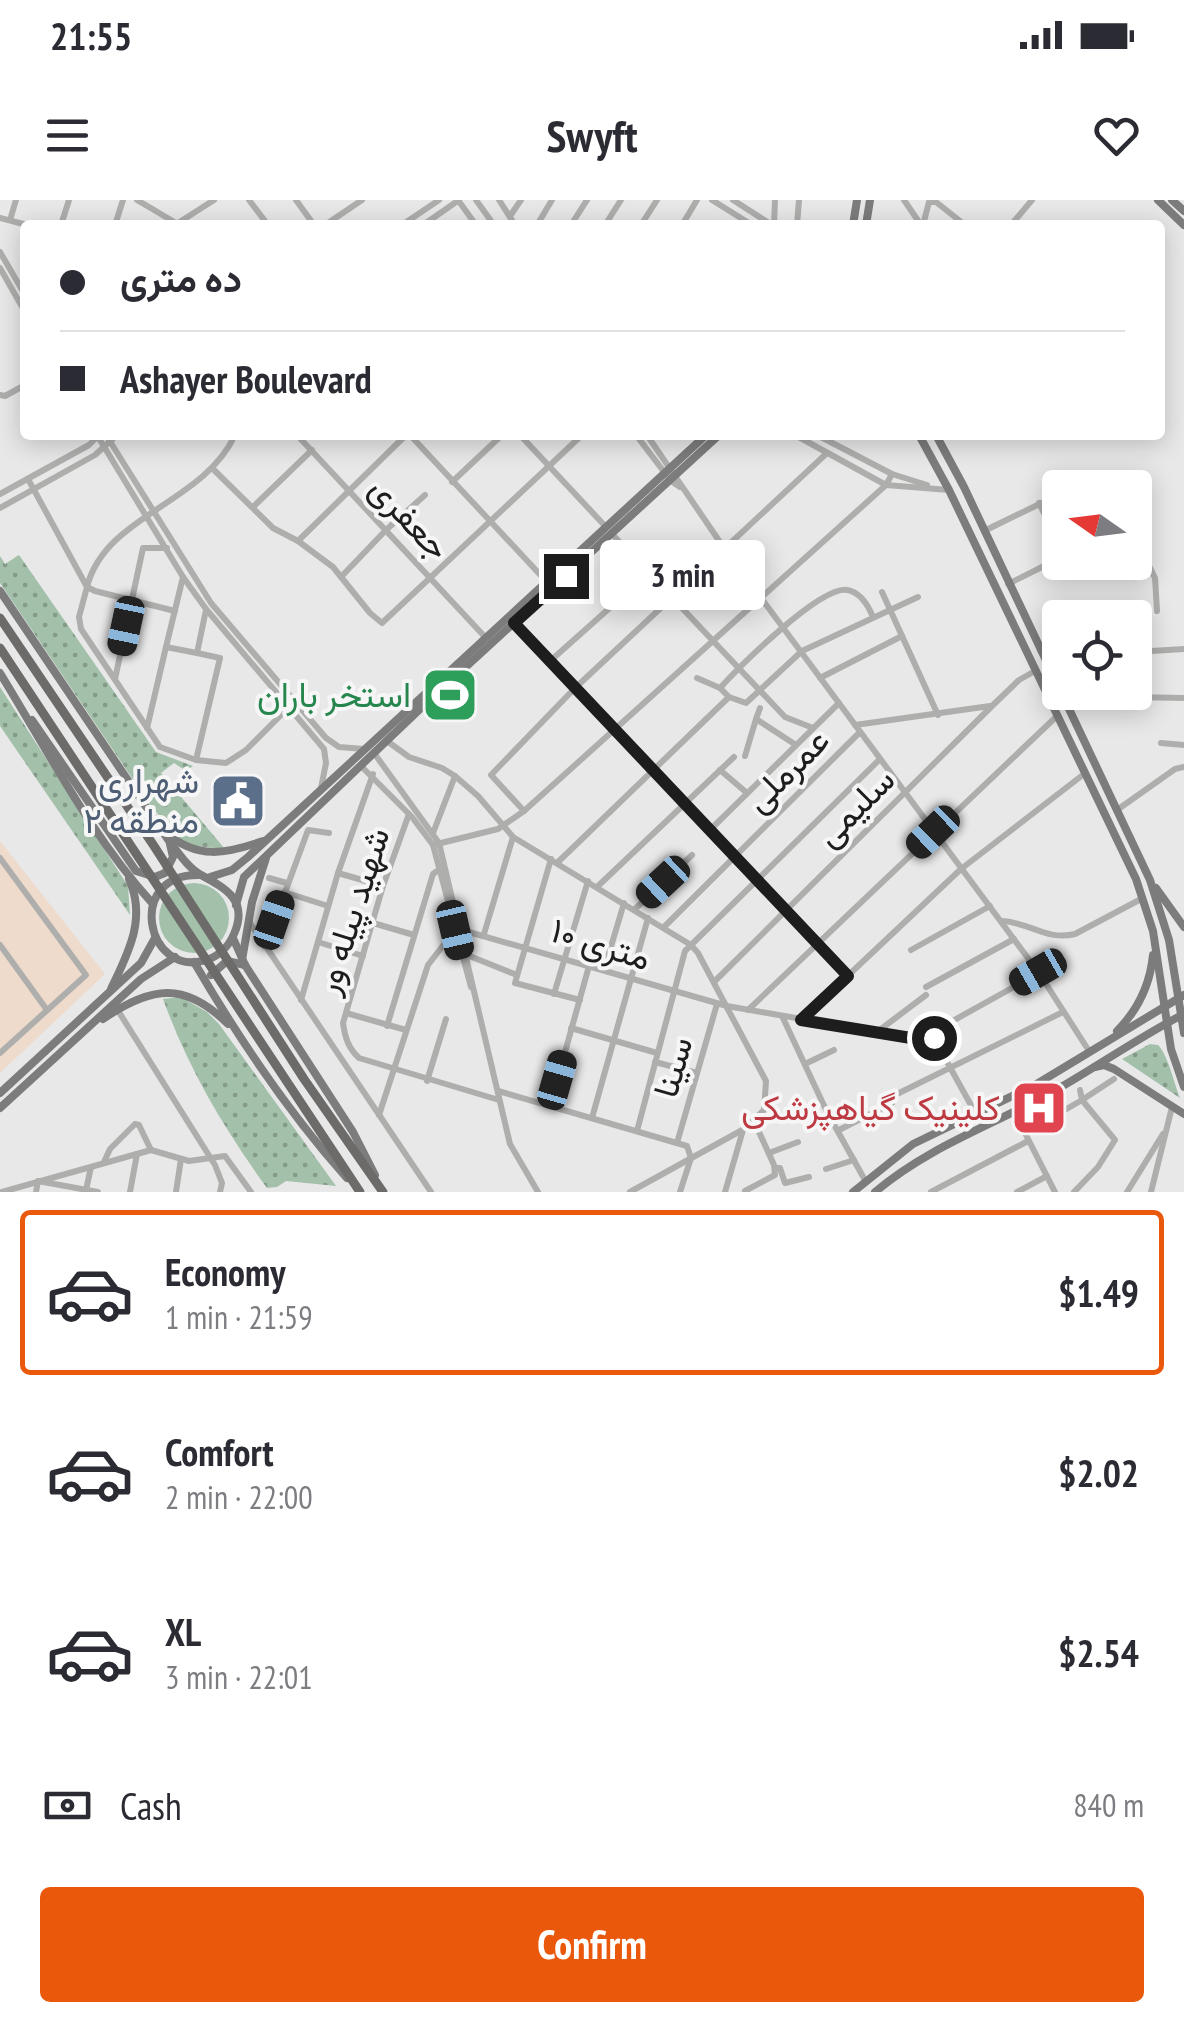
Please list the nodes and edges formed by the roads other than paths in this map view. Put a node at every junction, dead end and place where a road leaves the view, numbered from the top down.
1 (16, 200) edge
2 (137, 200) edge
3 (214, 200) edge
4 (439, 200) edge
5 (459, 200) edge
6 (476, 200) edge
7 (485, 200) edge
8 (498, 200) edge
9 (521, 200) edge
10 (712, 200) edge
11 (904, 200) edge
12 (1032, 200) edge
13 (1158, 200) edge
14 (1174, 200) edge
15 (734, 201) edge
16 (356, 202) edge
17 (912, 204) edge
18 (1184, 211) edge
19 (733, 214) junction
20 (438, 215) junction
21 (488, 216) junction
22 (510, 216) junction
23 (0, 218) edge
24 (10, 220) junction
25 (169, 220) edge
26 (182, 220) edge
27 (332, 220) edge
28 (409, 220) edge
29 (430, 220) edge
30 (442, 220) edge
31 (491, 220) edge
32 (513, 220) edge
33 (732, 220) edge
34 (743, 220) edge
35 (765, 220) edge
36 (924, 220) edge
37 (958, 220) edge
38 (1015, 220) edge
39 (20, 223) edge
40 (1184, 225) edge
41 (0, 252) edge
42 (0, 268) edge
43 (20, 287) edge
44 (20, 303) edge
45 (99, 440) edge
46 (100, 440) edge
47 (104, 440) edge
48 (232, 440) edge
49 (303, 440) edge
50 (403, 440) edge
51 (413, 440) edge
52 (497, 440) edge
53 (525, 440) edge
54 (577, 440) edge
55 (640, 440) edge
56 (650, 440) edge
57 (702, 440) edge
58 (713, 440) edge
59 (804, 440) edge
60 (827, 440) edge
61 (923, 440) edge
62 (938, 440) edge
63 (312, 450) junction
64 (827, 452) junction
65 (548, 466) junction
66 (212, 468) junction
67 (892, 474) junction
68 (671, 475) junction
69 (28, 479) junction
70 (452, 482) junction
71 (886, 485) junction
72 (33, 489) junction
73 (938, 489) junction
74 (949, 490) junction
75 (351, 491) junction
76 (0, 494) edge
77 (425, 496) dead end
78 (1042, 502) edge
79 (1039, 503) junction
80 (253, 507) junction
81 (0, 508) edge
82 (1042, 509) edge
83 (151, 515) junction
84 (489, 522) junction
85 (386, 530) junction
86 (610, 531) junction
87 (984, 531) junction
88 (298, 541) junction
89 (167, 548) junction
90 (724, 548) junction
91 (1042, 567) edge
92 (649, 572) junction
93 (1152, 572) edge
94 (183, 577) junction
95 (341, 577) junction
96 (430, 578) junction
97 (546, 581) junction
98 (1008, 584) junction
99 (87, 587) junction
100 (0, 591) edge
101 (882, 592) dead end
102 (672, 596) junction
103 (760, 597) junction
104 (918, 597) dead end
105 (132, 600) junction
106 (206, 609) junction
107 (890, 609) junction
108 (175, 611) junction
109 (1157, 611) dead end
110 (873, 616) junction
111 (0, 618) edge
112 (514, 623) junction
113 (782, 628) junction
114 (902, 636) junction
115 (485, 637) junction
116 (712, 640) junction
117 (166, 646) junction
118 (0, 648) edge
119 (1184, 649) edge
120 (1039, 650) junction
121 (802, 651) junction
122 (1042, 651) edge
123 (1152, 651) edge
124 (197, 654) junction
125 (1042, 656) edge
126 (549, 662) junction
127 (738, 668) junction
128 (1036, 671) junction
129 (0, 673) edge
130 (697, 678) dead end
131 (820, 678) junction
132 (115, 680) junction
133 (720, 688) junction
134 (574, 689) junction
135 (760, 691) junction
136 (729, 697) junction
137 (1152, 697) edge
138 (1184, 698) edge
139 (293, 703) junction
140 (839, 703) junction
141 (992, 706) junction
142 (760, 708) dead end
143 (1068, 710) edge
144 (25, 714) junction
145 (938, 715) junction
146 (1057, 716) junction
147 (756, 720) junction
148 (147, 728) junction
149 (813, 728) junction
150 (858, 728) junction
151 (614, 732) junction
152 (386, 741) junction
153 (1160, 743) dead end
154 (796, 745) junction
155 (1184, 745) edge
156 (364, 749) junction
157 (374, 753) junction
158 (744, 756) dead end
159 (734, 757) dead end
160 (880, 759) junction
161 (196, 760) junction
162 (362, 766) junction
163 (1184, 767) edge
164 (720, 770) junction
165 (1175, 770) junction
166 (652, 771) junction
167 (373, 774) junction
168 (1084, 774) junction
169 (455, 776) junction
170 (1184, 780) edge
171 (320, 792) junction
172 (747, 793) junction
173 (905, 793) junction
174 (683, 802) junction
175 (1117, 810) junction
176 (524, 811) junction
177 (409, 814) junction
178 (154, 820) junction
179 (503, 825) junction
180 (710, 830) junction
181 (933, 832) junction
182 (330, 833) dead end
183 (434, 834) junction
184 (513, 837) junction
185 (268, 839) junction
186 (168, 841) junction
187 (436, 844) junction
188 (692, 854) dead end
189 (266, 856) junction
190 (736, 857) junction
191 (0, 858) edge
192 (554, 860) junction
193 (120, 862) junction
194 (236, 867) junction
195 (3, 868) edge
196 (440, 870) junction
197 (960, 870) junction
198 (338, 873) junction
199 (206, 876) junction
200 (244, 878) junction
201 (269, 878) dead end
202 (758, 879) junction
203 (1150, 880) junction
204 (588, 882) junction
205 (384, 886) junction
206 (597, 887) junction
207 (285, 888) junction
208 (1142, 898) junction
209 (624, 903) junction
210 (153, 904) junction
211 (236, 905) junction
212 (328, 906) junction
213 (990, 906) junction
214 (634, 909) junction
215 (787, 910) junction
216 (648, 918) junction
217 (248, 920) junction
218 (1000, 920) junction
219 (372, 923) junction
220 (664, 927) junction
221 (1184, 927) edge
222 (458, 930) junction
223 (1153, 931) junction
224 (484, 934) junction
225 (414, 935) junction
226 (155, 938) junction
227 (233, 938) junction
228 (1014, 939) junction
229 (1169, 940) junction
230 (318, 942) junction
231 (818, 944) junction
232 (1155, 944) junction
233 (0, 945) edge
234 (691, 946) junction
235 (525, 947) junction
236 (265, 948) junction
237 (910, 950) dead end
238 (466, 955) junction
239 (363, 956) junction
240 (176, 958) junction
241 (564, 958) junction
242 (194, 962) junction
243 (244, 963) junction
244 (589, 966) junction
245 (604, 970) junction
246 (1038, 972) junction
247 (517, 974) junction
248 (848, 976) junction
249 (630, 978) junction
250 (714, 982) junction
251 (208, 985) junction
252 (472, 988) junction
253 (673, 991) junction
254 (554, 994) junction
255 (107, 996) junction
256 (1181, 997) edge
257 (580, 1000) junction
258 (301, 1001) junction
259 (717, 1004) junction
260 (726, 1006) junction
261 (1165, 1006) junction
262 (118, 1009) junction
263 (47, 1010) junction
264 (748, 1010) junction
265 (1064, 1012) junction
266 (346, 1013) junction
267 (1182, 1015) edge
268 (782, 1017) junction
269 (446, 1019) dead end
270 (801, 1020) junction
271 (1167, 1023) junction
272 (387, 1026) junction
273 (571, 1028) junction
274 (406, 1030) junction
275 (235, 1032) junction
276 (876, 1032) junction
277 (1184, 1033) edge
278 (932, 1036) junction
279 (75, 1039) junction
280 (1107, 1040) junction
281 (615, 1041) junction
282 (834, 1050) dead end
283 (1089, 1051) junction
284 (353, 1052) junction
285 (0, 1053) edge
286 (656, 1057) junction
287 (342, 1062) junction
288 (805, 1064) junction
289 (950, 1069) junction
290 (392, 1070) junction
291 (1086, 1071) junction
292 (697, 1074) junction
293 (1114, 1078) dead end
294 (427, 1081) junction
295 (1184, 1086) edge
296 (1080, 1090) dead end
297 (0, 1093) edge
298 (498, 1096) junction
299 (1082, 1100) junction
300 (550, 1106) junction
301 (0, 1107) edge
302 (1172, 1107) junction
303 (1184, 1114) edge
304 (379, 1116) junction
305 (977, 1116) junction
306 (592, 1118) junction
307 (754, 1121) junction
308 (744, 1129) junction
309 (839, 1130) junction
310 (1166, 1130) junction
311 (637, 1131) junction
312 (934, 1134) junction
313 (1026, 1137) junction
314 (798, 1142) dead end
315 (677, 1143) junction
316 (940, 1146) junction
317 (151, 1150) junction
318 (769, 1152) junction
319 (137, 1154) junction
320 (208, 1157) junction
321 (692, 1158) junction
322 (182, 1159) junction
323 (854, 1160) junction
324 (104, 1163) junction
325 (90, 1166) junction
326 (774, 1168) junction
327 (826, 1169) dead end
328 (1047, 1176) junction
329 (809, 1177) dead end
330 (38, 1181) junction
331 (866, 1182) junction
332 (726, 1189) edge
333 (947, 1189) edge
334 (86, 1191) edge
335 (359, 1191) edge
336 (634, 1191) edge
337 (745, 1191) edge
338 (2, 1192) edge
339 (36, 1192) edge
340 (98, 1192) edge
341 (130, 1192) edge
342 (176, 1192) edge
343 (220, 1192) edge
344 (251, 1192) edge
345 (383, 1192) edge
346 (431, 1192) edge
347 (538, 1192) edge
348 (680, 1192) edge
349 (854, 1192) edge
350 (874, 1192) edge
351 (931, 1192) edge
352 (1017, 1192) edge
353 (1055, 1192) edge
354 (1074, 1192) edge
355 (1126, 1192) edge
356 (1151, 1192) edge

1 - 24 street
2 - 25 street
3 - 26 street
4 - 28 street
5 - 20 street
6 - 21 street
7 - 21 street
8 - 22 street
9 - 22 street
10 - 19 street
11 - 17 street
12 - 38 street
13 - 40 main road
14 - 18 main road
15 - 19 street
15 - 35 street
16 - 27 street
19 - 33 street
19 - 34 street
20 - 29 street
20 - 30 street
21 - 31 street
22 - 32 street
23 - 24 street
24 - 39 street
36 - 37 street
41 - 43 street
42 - 44 street
45 - 69 street
46 - 72 street
47 - 83 street
48 - 66 street
49 - 63 street, جعفری
50 - 75 street
51 - 70 street
52 - 70 street
53 - 65 street
54 - 65 street
55 - 68 street
56 - 68 street
57 - 68 main road
58 - 68 main road
59 - 64 street
60 - 67 street
61 - 74 main road
62 - 87 main road
63 - 75 street, جعفری
63 - 80 street
64 - 71 street
64 - 90 street
65 - 84 street
65 - 86 street
66 - 80 street
66 - 83 street
67 - 71 street
67 - 73 street
68 - 86 main road
68 - 90 street
69 - 72 street
69 - 76 street
70 - 84 street
71 - 73 street
71 - 103 street
72 - 81 street
72 - 99 street
73 - 74 street
74 - 128 main road
75 - 85 street, جعفری
75 - 88 street
77 - 85 street
78 - 79 street
79 - 82 street
79 - 87 street
80 - 88 street
83 - 89 street
83 - 99 street
83 - 139 street
84 - 96 street
84 - 97 street
85 - 95 street
85 - 96 street, جعفری
86 - 92 street
86 - 97 main road
86 - 112 main road
87 - 98 main road
88 - 95 street
89 - 94 street
89 - 105 street
90 - 102 street
90 - 103 street
91 - 98 street
92 - 102 street
92 - 126 street
93 - 109 street
94 - 106 street
94 - 108 street
95 - 96 street
96 - 115 street, جعفری
97 - 115 main road
98 - 120 main road
99 - 105 street
99 - 132 street
100 - 178 main road
101 - 107 street
102 - 116 street
102 - 134 street
103 - 113 street
103 - 116 street
104 - 107 street
105 - 108 street
105 - 132 street
106 - 124 street
106 - 139 street
107 - 110 street
107 - 114 street
108 - 117 street
110 - 113 street
110 - 121 street
111 - 345 highway
112 - 126 street
112 - 152 main road
113 - 121 street
113 - 127 street
114 - 131 street
114 - 145 street
115 - 156 main road
116 - 127 street
116 - 151 street
117 - 124 street
117 - 148 street
118 - 335 highway
119 - 123 street
120 - 122 street
120 - 125 main road
121 - 131 street
121 - 135 street
124 - 161 street
126 - 134 street
127 - 133 street
127 - 135 street
128 - 141 street, سلیمی
128 - 146 main road
129 - 144 main road
130 - 133 street
131 - 140 street
132 - 148 street
133 - 136 street
134 - 151 street
134 - 176 street
135 - 136 street
135 - 149 street
136 - 166 street
137 - 138 street
139 - 156 street
139 - 161 street
139 - 171 street
140 - 149 street
140 - 150 street
141 - 145 street
141 - 173 street, سلیمی
142 - 147 street
143 - 175 main road
144 - 186 main road
144 - 193 main road
145 - 150 street
146 - 168 main road
146 - 181 street
147 - 154 street
147 - 158 street
148 - 161 street
149 - 154 street
150 - 160 street
150 - 190 street, عمرملی
151 - 166 street
151 - 176 street
152 - 157 main road
152 - 169 street
153 - 155 street
154 - 172 street
156 - 171 main road
157 - 162 main road
157 - 183 street
159 - 164 street
160 - 173 street
160 - 202 street
162 - 167 street
162 - 189 main road
163 - 165 street
164 - 172 street
164 - 174 street
165 - 170 street
165 - 175 street
166 - 174 street
166 - 192 street
167 - 177 street
167 - 198 street
168 - 197 street
168 - 208 main road
169 - 179 street
169 - 183 street
171 - 185 main road
172 - 180 street
173 - 181 street
173 - 215 street, سلیمی
174 - 180 street
174 - 206 street
175 - 203 main road
176 - 179 street
177 - 187 street
177 - 205 street, شهید پیله ور
178 - 185 main road
178 - 186 main road
179 - 184 street
179 - 187 street
180 - 190 street
181 - 197 street
181 - 231 street
182 - 207 street
183 - 187 street
184 - 192 street
184 - 224 street
185 - 194 main road
186 - 199 main road
187 - 196 street
187 - 222 street
188 - 214 street
189 - 200 main road
189 - 217 main road
190 - 202 street
190 - 220 street, عمرملی
191 - 195 street
192 - 204 street
192 - 235 street
193 - 210 main road
193 - 255 main road
194 - 199 main road
194 - 200 main road
195 - 263 street
196 - 222 street
196 - 225 street
197 - 213 street
197 - 248 street
198 - 205 street
198 - 212 street
199 - 210 main road
199 - 211 main road
200 - 211 main road
201 - 207 street
202 - 215 street
202 - 234 street
203 - 221 main road
203 - 229 main road
204 - 206 street
204 - 241 street
205 - 219 street, شهید پیله ور
206 - 209 street
207 - 212 street
207 - 236 street
208 - 218 street
208 - 223 main road
209 - 214 street
209 - 245 street
210 - 226 main road
211 - 227 main road
212 - 230 street
213 - 218 street
213 - 237 street
214 - 216 street
215 - 231 street
215 - 250 street, سلیمی
216 - 220 street
216 - 249 street
217 - 236 street
217 - 243 main road
218 - 228 street
219 - 225 street
219 - 239 street, شهید پیله ور
220 - 234 street
222 - 224 street, ۱۰ متری
222 - 238 street
222 - 252 street
222 - 274 street
223 - 232 main road
223 - 280 main road
224 - 235 street, ۱۰ متری
225 - 272 street
226 - 240 main road
226 - 255 main road
227 - 242 main road
227 - 243 main road
228 - 246 street
228 - 276 street
229 - 232 main road
229 - 256 main road
230 - 239 street
230 - 258 street
231 - 248 street
231 - 264 street
232 - 261 main road
233 - 263 street
234 - 250 street
234 - 253 street
235 - 241 street, ۱۰ متری
235 - 247 street
236 - 258 street
238 - 247 street
238 - 252 street
239 - 266 street, شهید پیله ور
240 - 242 main road
240 - 279 main road
241 - 244 street, ۱۰ متری
241 - 254 street
242 - 251 main road
243 - 251 main road
243 - 345 main road
244 - 245 street, ۱۰ متری
244 - 257 street
245 - 249 street, ۱۰ متری
246 - 265 street
246 - 278 street
247 - 254 street
248 - 270 street
249 - 253 street, ۱۰ متری
249 - 281 street
250 - 260 street
251 - 275 main road
252 - 298 street
253 - 259 street, ۱۰ متری
253 - 286 street
254 - 257 street
255 - 297 main road
256 - 261 main road
256 - 267 main road
257 - 273 street
258 - 287 street
259 - 260 street, ۱۰ متری
259 - 292 street, سینا
260 - 264 street, ۱۰ متری
260 - 307 street
261 - 271 main road
261 - 280 main road
262 - 275 main road
262 - 279 main road
262 - 320 street
263 - 285 street
264 - 268 street, ۱۰ متری
265 - 283 street
265 - 289 street
266 - 272 street
266 - 284 street, شهید پیله ور
267 - 271 main road
267 - 277 main road
268 - 270 street, ۱۰ متری
268 - 288 street
269 - 294 street
270 - 276 street, ۱۰ متری
271 - 291 main road
271 - 295 main road
272 - 274 street
273 - 281 street
273 - 300 street
274 - 290 street
275 - 335 main road
276 - 278 street, ۱۰ متری
278 - 289 street
279 - 301 main road
280 - 283 main road
281 - 286 street
281 - 306 street
282 - 288 street
283 - 305 main road
284 - 287 street
284 - 290 street
286 - 292 street
286 - 311 street
287 - 304 street
288 - 309 street
289 - 305 street
289 - 309 street
290 - 294 street
290 - 304 street
291 - 302 main road
291 - 316 main road
292 - 315 street, سینا
293 - 299 street
294 - 298 street
296 - 299 street
298 - 300 street
298 - 347 street
299 - 313 street
299 - 354 street
300 - 306 street
302 - 303 main road
302 - 310 street
304 - 346 street
305 - 312 main road
306 - 311 street
307 - 308 street
307 - 318 street
308 - 321 street
308 - 332 street
309 - 323 street
310 - 355 street
310 - 356 street
311 - 315 street
312 - 316 main road
312 - 331 main road
313 - 328 street
313 - 333 street
314 - 318 street
315 - 321 street
316 - 350 main road
317 - 319 street
317 - 322 street
317 - 324 street
318 - 326 street
319 - 324 street
319 - 341 street
320 - 322 street
320 - 343 street
320 - 344 street
321 - 336 street
321 - 348 street
322 - 342 street
323 - 327 street
323 - 331 street
324 - 325 street
325 - 330 street
325 - 334 street
326 - 329 street
326 - 337 street
328 - 352 street
328 - 353 street
330 - 334 street
330 - 338 street
330 - 339 street
331 - 349 main road
332 - 337 street
333 - 351 street
334 - 340 street

